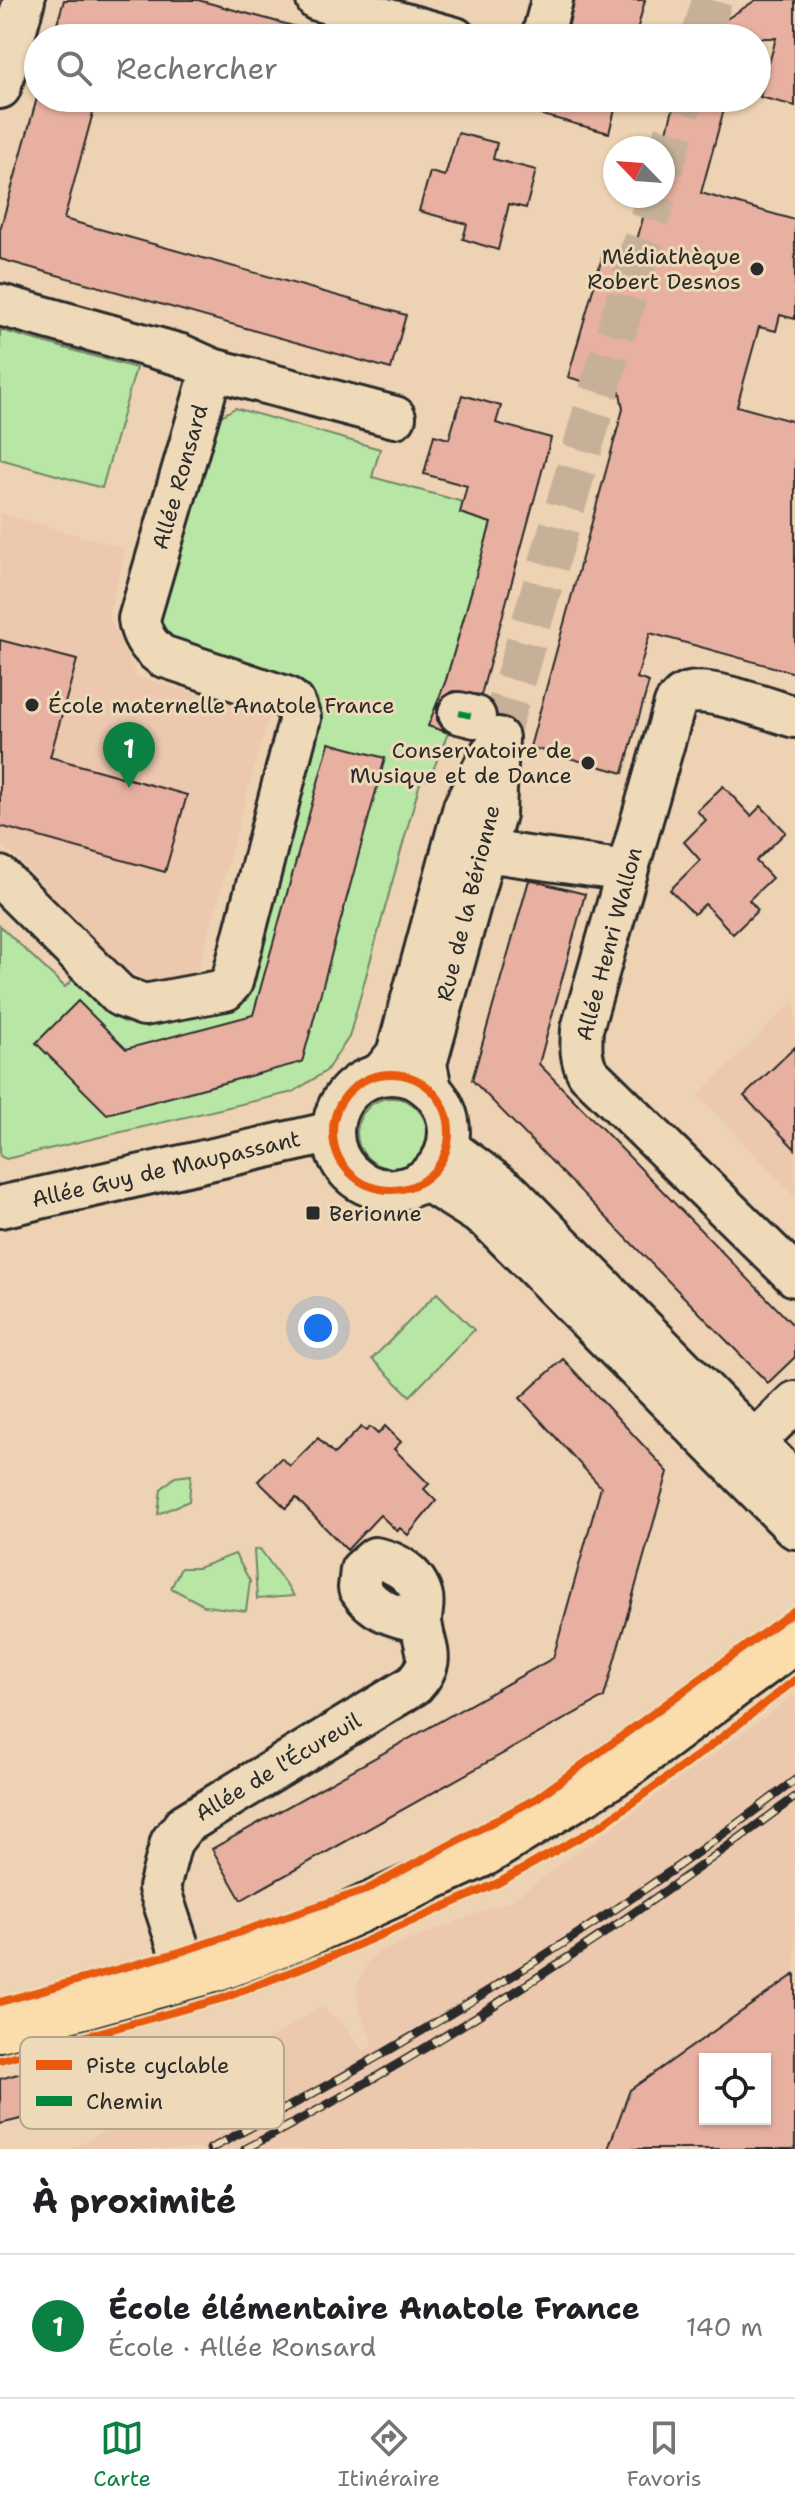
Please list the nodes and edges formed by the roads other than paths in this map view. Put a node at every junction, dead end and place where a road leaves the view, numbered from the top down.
1 (24, 0) edge
2 (317, 0) edge
3 (552, 0) edge
4 (404, 24) edge
5 (546, 24) edge
6 (0, 88) edge
7 (0, 305) edge
8 (212, 369) junction
9 (395, 417) dead end
10 (795, 717) edge
11 (470, 847) junction
12 (627, 871) junction
13 (0, 877) edge
14 (381, 1074) junction
15 (431, 1089) junction
16 (333, 1132) junction
17 (437, 1164) junction
18 (0, 1207) edge
19 (795, 1276) edge
20 (795, 1402) edge
21 (754, 1442) junction
22 (795, 1483) edge
23 (795, 1528) edge
24 (421, 1622) dead end
25 (795, 1640) edge
26 (181, 1980) junction
27 (0, 2029) edge

1 - 6 street
2 - 4 street
3 - 5 street
7 - 8 street
8 - 9 street
8 - 13 street, Allée Ronsard
10 - 12 street, Allée Henri Wallon
11 - 12 street
11 - 14 street, Rue de la Bérionne
11 - 15 street, Rue de la Bérionne
12 - 19 street, Allée Henri Wallon
14 - 15 street
14 - 16 street
15 - 17 street
16 - 17 street
16 - 18 street, Allée Guy de Maupassant
17 - 21 street
17 - 23 street
20 - 21 street
21 - 22 street
24 - 26 street, Allée de l'Écureuil
25 - 26 main road
26 - 27 main road

